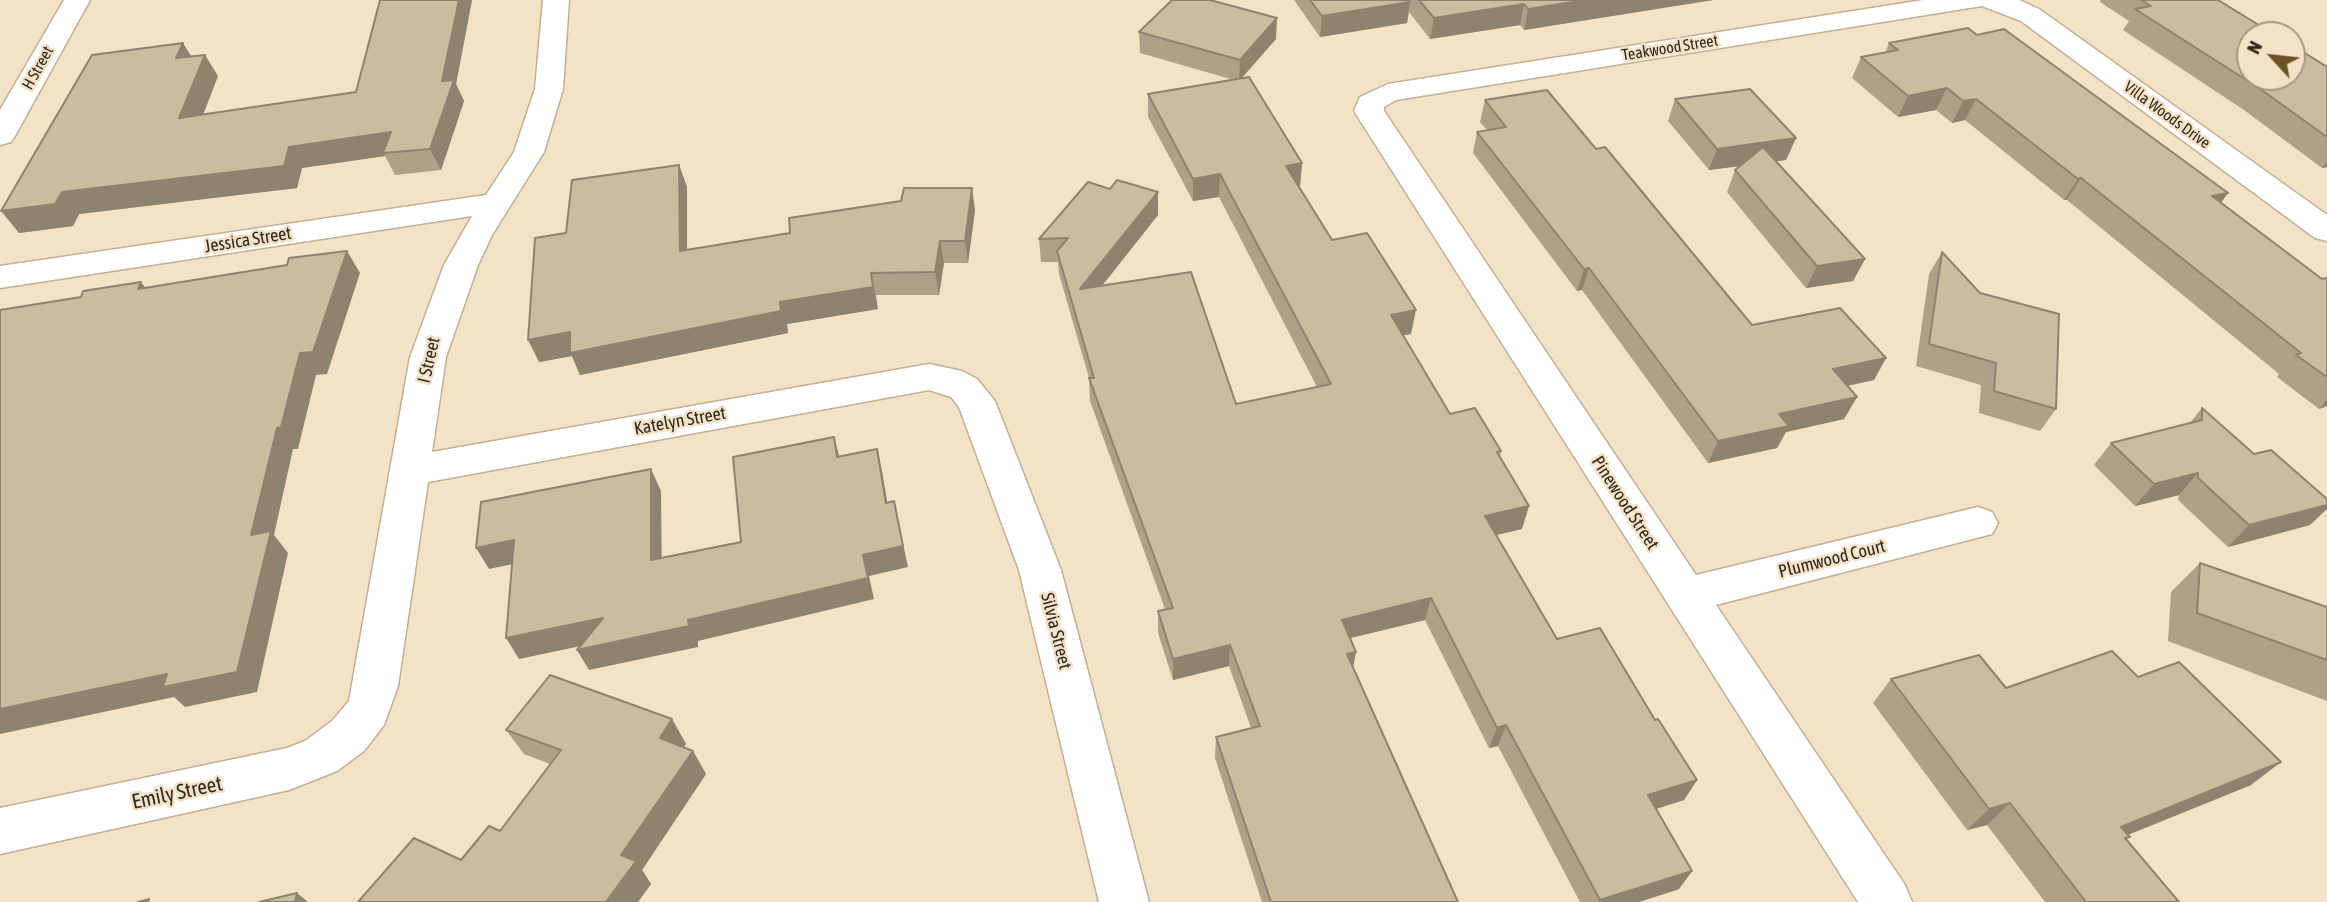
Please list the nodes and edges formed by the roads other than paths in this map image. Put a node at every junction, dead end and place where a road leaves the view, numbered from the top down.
1 (77, 0) edge
2 (556, 0) edge
3 (1973, 0) edge
4 (1997, 1) edge
5 (1370, 103) joint
6 (0, 136) edge
7 (496, 203) junction
8 (2327, 231) edge
9 (0, 277) edge
10 (949, 380) joint
11 (411, 470) junction
12 (1978, 523) dead end
13 (1686, 595) junction
14 (348, 736) joint
15 (0, 831) edge
16 (1124, 902) edge
17 (1887, 902) edge

1 - 6 street, H Street
2 - 7 street, I Street
3 - 5 street, Teakwood Street
4 - 8 street, Villa Woods Drive
5 - 13 street, Pinewood Street
7 - 9 street, Jessica Street
7 - 11 street, I Street
10 - 11 street, Katelyn Street
10 - 16 street, Silvia Street
11 - 14 street, I Street
12 - 13 street, Plumwood Court
13 - 17 street, Pinewood Street
14 - 15 street, Emily Street

